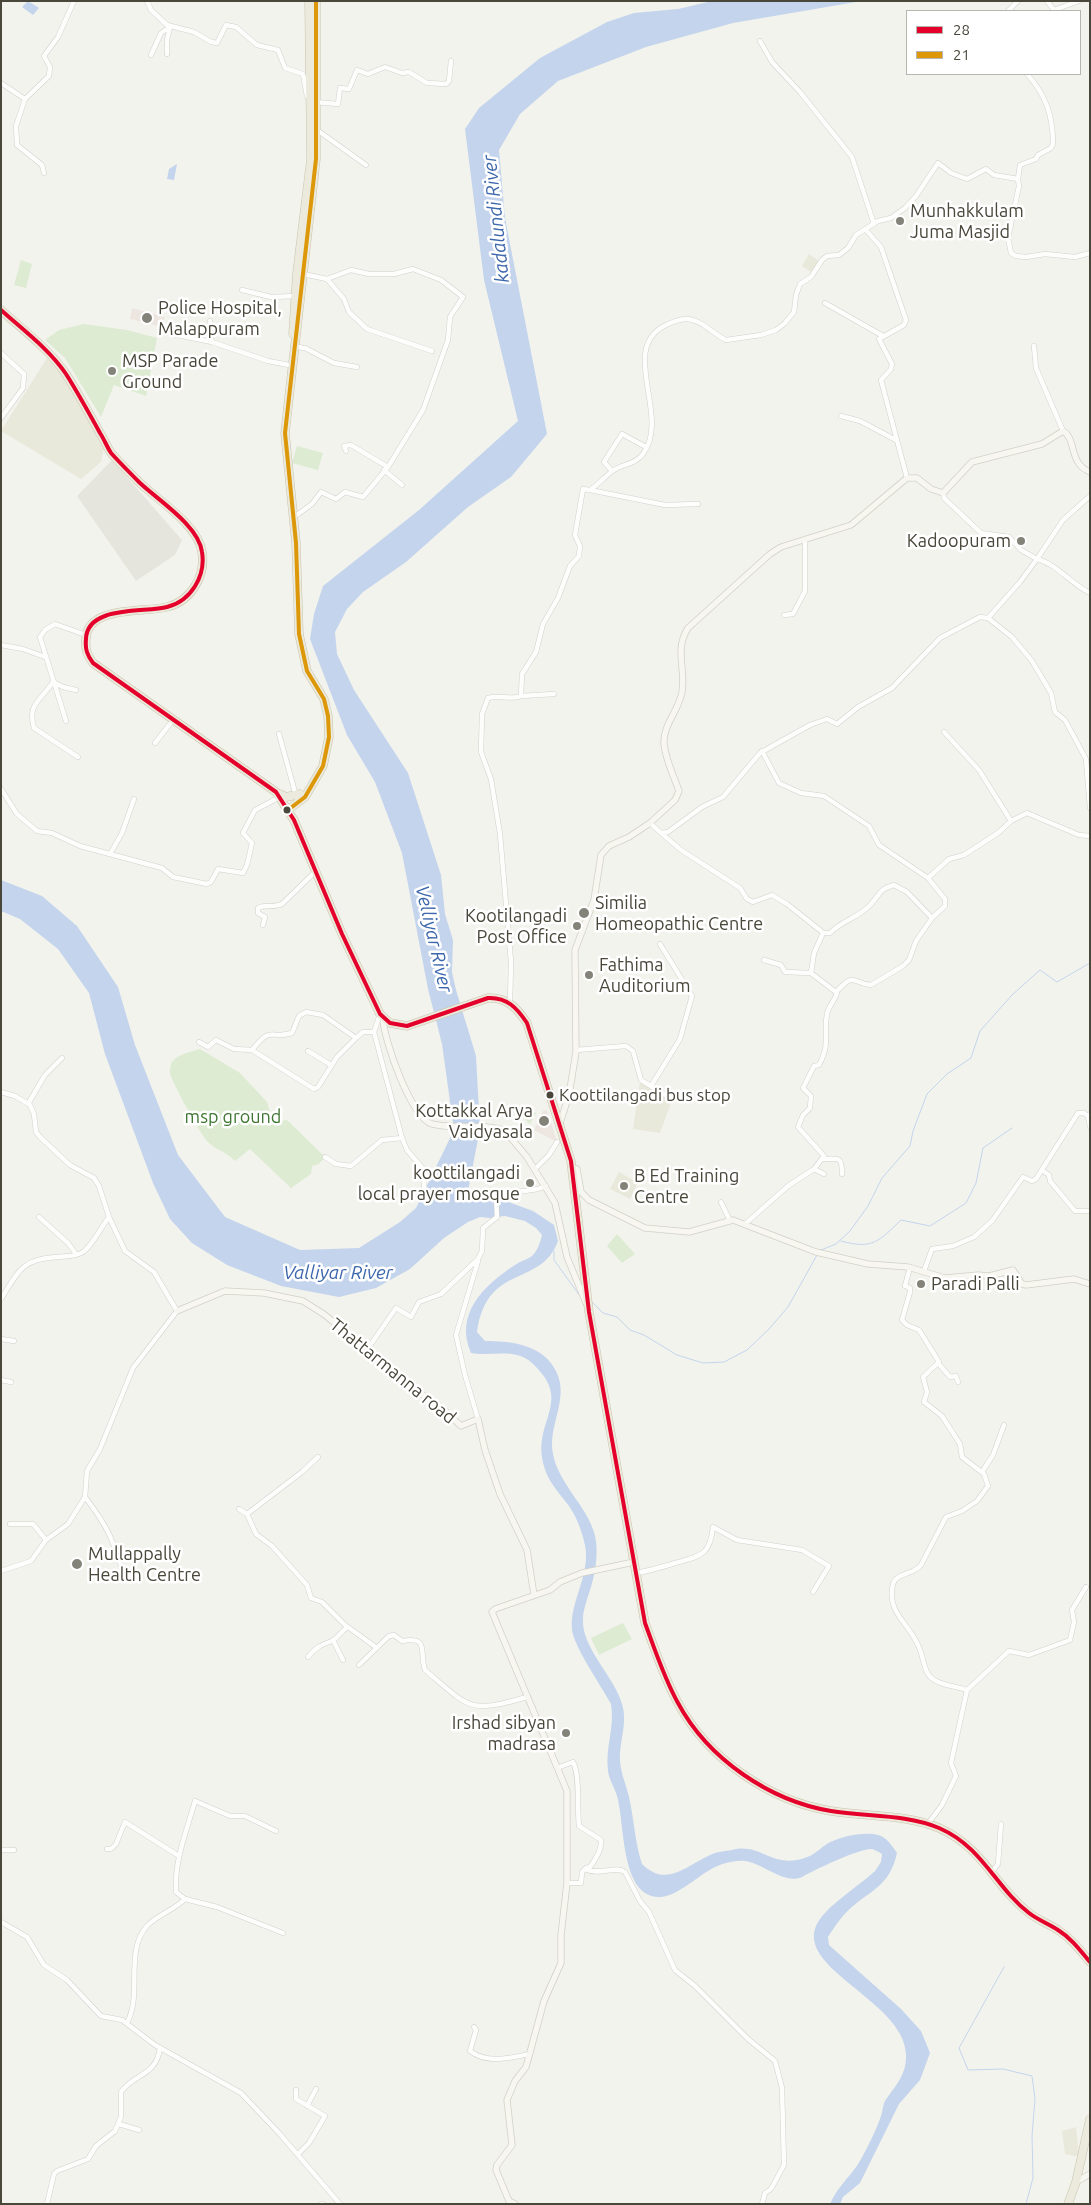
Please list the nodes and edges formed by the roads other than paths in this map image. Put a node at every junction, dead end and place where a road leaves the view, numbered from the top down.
1 (74, 1) edge
2 (147, 1) edge
3 (309, 1) edge
4 (316, 1) edge
5 (1018, 1) edge
6 (1047, 1) edge
7 (1079, 1) edge
8 (1009, 10) edge
9 (170, 26) junction
10 (760, 41) dead end
11 (168, 54) dead end
12 (151, 55) dead end
13 (451, 61) dead end
14 (1028, 75) edge
15 (1, 83) edge
16 (24, 100) junction
17 (312, 101) junction
18 (317, 130) junction
19 (366, 165) dead end
20 (44, 173) dead end
21 (1018, 179) junction
22 (874, 224) junction
23 (866, 230) junction
24 (1090, 254) edge
25 (302, 274) junction
26 (327, 279) junction
27 (242, 290) dead end
28 (296, 296) junction
29 (825, 304) dead end
30 (1, 310) edge
31 (210, 321) dead end
32 (163, 332) dead end
33 (883, 336) junction
34 (212, 342) junction
35 (1034, 346) dead end
36 (297, 347) junction
37 (432, 350) dead end
38 (1, 353) edge
39 (289, 365) junction
40 (356, 367) dead end
41 (841, 416) dead end
42 (1, 418) edge
43 (1064, 430) junction
44 (896, 440) junction
45 (646, 447) junction
46 (346, 451) dead end
47 (386, 468) junction
48 (612, 471) junction
49 (1090, 472) edge
50 (907, 478) junction
51 (402, 485) dead end
52 (590, 490) junction
53 (943, 493) junction
54 (1090, 496) edge
55 (698, 504) dead end
56 (294, 517) junction
57 (805, 539) junction
58 (1037, 559) junction
59 (1090, 593) edge
60 (784, 615) dead end
61 (988, 618) junction
62 (86, 635) junction
63 (1, 645) edge
64 (45, 657) junction
65 (53, 682) junction
66 (76, 690) dead end
67 (554, 694) dead end
68 (521, 696) junction
69 (173, 720) junction
70 (66, 721) dead end
71 (944, 732) dead end
72 (279, 734) dead end
73 (155, 743) dead end
74 (762, 751) junction
75 (78, 757) dead end
76 (1, 789) edge
77 (278, 795) junction
78 (300, 796) junction
79 (134, 799) dead end
80 (287, 808) junction
81 (1090, 808) edge
82 (294, 820) junction
83 (1011, 821) junction
84 (650, 823) junction
85 (661, 834) junction
86 (1090, 836) edge
87 (110, 854) junction
88 (316, 871) junction
89 (928, 878) junction
90 (932, 918) junction
91 (263, 925) dead end
92 (823, 933) junction
93 (660, 944) dead end
94 (764, 960) dead end
95 (810, 973) junction
96 (836, 992) junction
97 (510, 1003) junction
98 (382, 1017) junction
99 (374, 1032) junction
100 (356, 1038) junction
101 (199, 1042) dead end
102 (252, 1050) junction
103 (308, 1050) dead end
104 (576, 1050) junction
105 (62, 1058) dead end
106 (331, 1065) junction
107 (651, 1086) junction
108 (1, 1092) edge
109 (667, 1096) dead end
110 (28, 1104) junction
111 (1089, 1115) edge
112 (560, 1121) junction
113 (1090, 1126) edge
114 (402, 1138) junction
115 (557, 1142) dead end
116 (325, 1157) dead end
117 (823, 1159) junction
118 (572, 1167) junction
119 (535, 1169) junction
120 (814, 1169) junction
121 (1042, 1170) junction
122 (824, 1174) dead end
123 (842, 1174) dead end
124 (546, 1186) junction
125 (424, 1189) dead end
126 (496, 1195) junction
127 (490, 1196) dead end
128 (721, 1202) dead end
129 (1090, 1211) edge
130 (39, 1217) dead end
131 (108, 1217) junction
132 (730, 1221) junction
133 (745, 1224) junction
134 (76, 1254) junction
135 (478, 1259) junction
136 (910, 1267) junction
137 (924, 1271) junction
138 (1090, 1284) edge
139 (1, 1299) edge
140 (177, 1311) junction
141 (589, 1312) junction
142 (1, 1339) edge
143 (14, 1341) dead end
144 (367, 1350) junction
145 (939, 1364) junction
146 (1, 1380) edge
147 (11, 1382) dead end
148 (958, 1382) dead end
149 (478, 1419) junction
150 (1004, 1426) dead end
151 (318, 1457) dead end
152 (982, 1472) junction
153 (85, 1497) junction
154 (239, 1509) dead end
155 (247, 1514) junction
156 (10, 1524) dead end
157 (46, 1540) junction
158 (634, 1562) junction
159 (1, 1571) edge
160 (636, 1573) junction
161 (136, 1580) dead end
162 (1086, 1587) dead end
163 (813, 1592) dead end
164 (534, 1595) junction
165 (347, 1627) junction
166 (333, 1640) junction
167 (377, 1648) junction
168 (308, 1657) dead end
169 (343, 1660) dead end
170 (359, 1665) dead end
171 (967, 1690) junction
172 (527, 1697) junction
173 (557, 1768) junction
174 (1001, 1824) dead end
175 (927, 1825) junction
176 (276, 1831) dead end
177 (107, 1849) dead end
178 (1, 1850) edge
179 (14, 1850) dead end
180 (179, 1856) junction
181 (585, 1869) junction
182 (992, 1872) junction
183 (567, 1883) junction
184 (185, 1899) junction
185 (1, 1922) edge
186 (283, 1933) dead end
187 (1090, 1962) edge
188 (127, 2023) junction
189 (474, 2027) dead end
190 (160, 2048) junction
191 (530, 2054) junction
192 (316, 2089) dead end
193 (296, 2090) dead end
194 (307, 2106) junction
195 (1090, 2119) edge
196 (119, 2124) junction
197 (139, 2130) dead end
198 (298, 2154) junction
199 (1090, 2174) edge
200 (1076, 2182) junction
201 (47, 2204) edge
202 (340, 2204) edge
203 (515, 2204) edge
204 (762, 2204) edge
205 (1068, 2204) edge

1 - 16 street
2 - 9 street
3 - 17 highway
4 - 17 highway
5 - 8 street
6 - 7 street
9 - 11 street
9 - 12 street
9 - 17 street
10 - 22 street
13 - 17 street
14 - 21 street
15 - 16 street
16 - 20 street
17 - 18 highway
17 - 28 highway
18 - 19 street
18 - 25 highway
21 - 22 street
21 - 24 street
22 - 23 street
23 - 33 street
23 - 45 street
25 - 26 street
25 - 36 highway
26 - 37 street
26 - 47 street
27 - 28 street
28 - 39 highway
29 - 33 street
30 - 62 highway
31 - 34 street
32 - 34 street
33 - 44 street
34 - 39 street
35 - 43 street
36 - 40 street
36 - 56 highway
38 - 42 street
39 - 78 highway
41 - 44 street
43 - 49 main road
43 - 53 main road
44 - 50 street
45 - 48 street
45 - 48 street
46 - 47 street
47 - 51 street
47 - 56 street
48 - 52 street
50 - 53 main road
50 - 57 main road
52 - 55 street
52 - 68 street
53 - 58 street
54 - 58 street
56 - 78 highway
57 - 60 street
57 - 84 main road
58 - 59 street
58 - 61 street
61 - 74 street
61 - 81 street
62 - 64 street
62 - 69 highway
63 - 64 street
64 - 65 street
65 - 66 street
65 - 70 street
65 - 75 street
67 - 68 street
68 - 97 street
69 - 73 street
69 - 77 highway
71 - 83 street
72 - 78 street
74 - 85 street
74 - 89 street
76 - 87 street
77 - 78 highway
77 - 80 highway
77 - 87 street
78 - 80 highway
78 - 82 highway
79 - 87 street
80 - 82 highway
82 - 88 highway
83 - 86 street
83 - 89 street
84 - 85 street
84 - 104 main road
85 - 92 street
88 - 91 street
88 - 98 highway
89 - 90 street
90 - 92 street
90 - 96 street
92 - 95 street
93 - 107 street
94 - 95 street
95 - 96 street
96 - 117 street
97 - 98 highway
97 - 112 highway
98 - 99 street
98 - 119 main road
99 - 100 street
99 - 114 street
100 - 102 street
100 - 106 street
101 - 102 street
102 - 106 street
103 - 106 street
104 - 107 street
104 - 112 main road
105 - 110 street
107 - 109 street
108 - 110 street
110 - 131 street
111 - 113 street
111 - 121 street
112 - 118 highway
114 - 116 street
114 - 125 street
115 - 119 street
117 - 120 street
117 - 123 street
118 - 132 main road
118 - 141 highway
119 - 124 main road
120 - 122 street
120 - 133 street
121 - 129 street
121 - 137 street
124 - 126 street
124 - 141 main road
126 - 127 street
126 - 135 street
128 - 132 street
130 - 134 street
131 - 134 street
131 - 140 street
132 - 133 main road
133 - 136 main road
134 - 139 street
135 - 144 street
135 - 149 street
136 - 137 main road
136 - 145 street
137 - 138 main road
140 - 144 main road, Thattarmanna road
140 - 153 street
141 - 158 highway
142 - 143 street
144 - 149 main road, Thattarmanna road
145 - 148 street
145 - 152 street
146 - 147 street
149 - 164 main road, Thattarmanna road
150 - 152 street
151 - 155 street
152 - 171 street
153 - 157 street
153 - 161 street
154 - 155 street
155 - 165 street
156 - 157 street
157 - 159 street
158 - 160 highway
158 - 164 main road
160 - 163 street
160 - 175 highway
162 - 171 street
164 - 172 main road
165 - 166 street
165 - 167 street
166 - 168 street
166 - 169 street
167 - 170 street
167 - 172 street
171 - 175 street
172 - 173 main road
173 - 181 street
173 - 183 main road
174 - 182 street
175 - 182 highway
176 - 180 street
177 - 180 street
178 - 179 street
180 - 184 street
181 - 183 street
181 - 204 street
182 - 187 highway
183 - 191 main road
184 - 186 street
184 - 188 street
185 - 188 street
188 - 190 street
189 - 191 street
190 - 196 street
190 - 198 street
191 - 203 main road
192 - 194 street
193 - 194 street
194 - 198 street
195 - 200 highway
196 - 197 street
196 - 201 street
198 - 202 street
199 - 200 main road
200 - 205 highway

